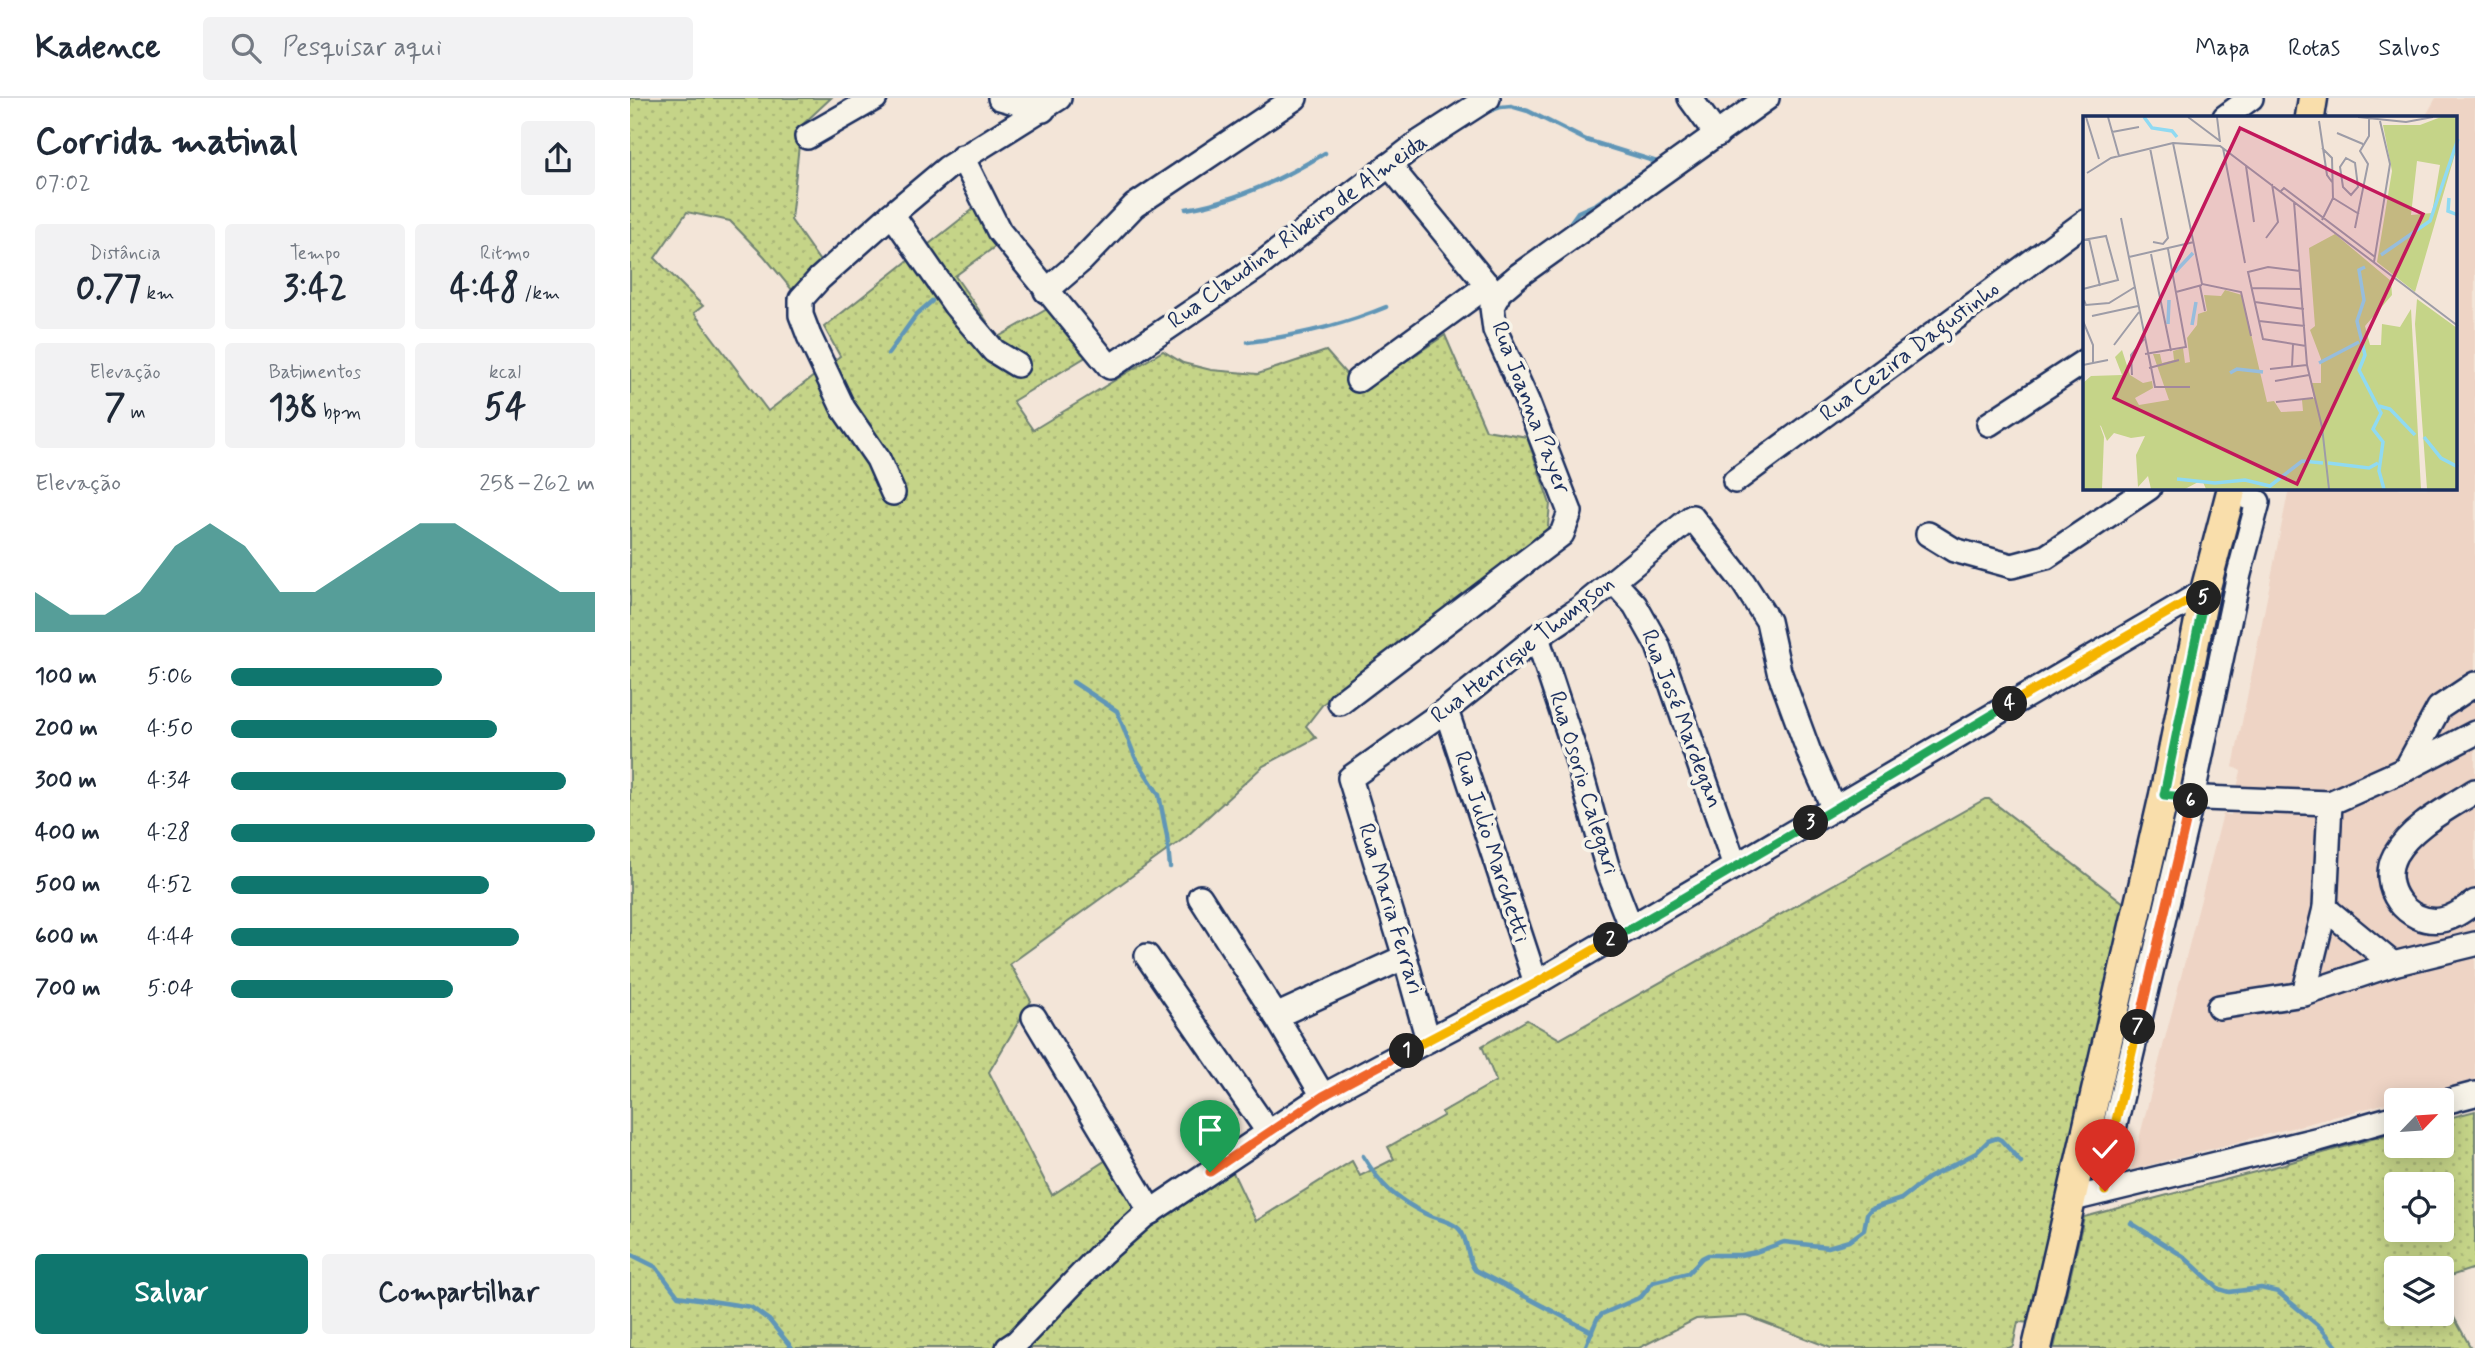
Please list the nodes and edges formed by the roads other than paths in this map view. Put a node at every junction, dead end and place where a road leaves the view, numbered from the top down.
1 (875, 98) edge
2 (1000, 98) edge
3 (1295, 98) edge
4 (1488, 98) edge
5 (1690, 98) edge
6 (1767, 98) edge
7 (2251, 98) edge
8 (2313, 98) edge
9 (1051, 104) edge
10 (2226, 116) edge
11 (2311, 116) edge
12 (1717, 135) junction
13 (807, 137) dead end
14 (962, 157) junction
15 (1389, 165) junction
16 (892, 214) junction
17 (2083, 223) edge
18 (1046, 291) junction
19 (1493, 291) junction
20 (2083, 362) edge
21 (1017, 365) dead end
22 (1358, 380) dead end
23 (1989, 424) dead end
24 (1735, 481) dead end
25 (2146, 490) edge
26 (2232, 490) edge
27 (2234, 490) edge
28 (893, 493) dead end
29 (1928, 534) dead end
30 (2239, 574) junction
31 (2208, 580) junction
32 (1613, 581) junction
33 (1537, 637) junction
34 (2475, 684) edge
35 (1340, 703) dead end
36 (1446, 710) junction
37 (2475, 733) edge
38 (2406, 769) junction
39 (1350, 778) joint
40 (2475, 791) edge
41 (2178, 797) junction
42 (2330, 803) junction
43 (1834, 809) junction
44 (1735, 866) junction
45 (1200, 897) dead end
46 (2475, 902) edge
47 (2325, 908) junction
48 (2441, 920) junction
49 (1631, 928) junction
50 (2466, 946) edge
51 (1147, 956) dead end
52 (1405, 957) junction
53 (2393, 964) junction
54 (1536, 983) junction
55 (2304, 993) junction
56 (2219, 1007) dead end
57 (1276, 1016) junction
58 (1034, 1017) dead end
59 (1428, 1040) junction
60 (2475, 1094) edge
61 (1323, 1096) junction
62 (2454, 1100) edge
63 (2384, 1120) edge
64 (1269, 1133) junction
65 (2105, 1191) junction
66 (2073, 1199) junction
67 (1147, 1214) junction
68 (1008, 1348) edge
69 (2037, 1348) edge

1 - 13 street
2 - 9 street
3 - 18 street
4 - 15 street, Rua Claudina Ribeiro de Almeida
5 - 12 street
6 - 12 street, Rua Joanna Payer
7 - 10 street
8 - 11 main road
9 - 14 street
12 - 19 street, Rua Joanna Payer
14 - 16 street
14 - 18 street
15 - 18 street, Rua Claudina Ribeiro de Almeida
15 - 19 street
16 - 21 street
16 - 28 street
17 - 24 street, Rua Cezira Dagustinho
19 - 22 street
19 - 35 street, Rua Joanna Payer
20 - 23 street
25 - 29 street
26 - 31 main road
27 - 30 street
30 - 31 street
30 - 41 street
31 - 41 main road
31 - 43 street
32 - 33 street, Rua Henrique Thompson
32 - 43 street, Rua Henrique Thompson
32 - 44 street, Rua José Mardegan
33 - 36 street, Rua Henrique Thompson
33 - 49 street, Rua Osorio Calegari
34 - 38 street
36 - 39 street, Rua Henrique Thompson
36 - 54 street, Rua Julio Marchetti
37 - 38 street
38 - 42 street
39 - 52 street, Rua Maria Ferrari
40 - 48 street
41 - 42 street
41 - 65 street
41 - 66 main road
42 - 47 street
43 - 44 street
44 - 49 street
45 - 57 street
46 - 48 street
47 - 53 street
47 - 55 street
48 - 50 street
49 - 54 street
50 - 53 street
51 - 64 street
52 - 57 street
52 - 59 street, Rua Maria Ferrari
53 - 55 street
54 - 59 street
55 - 56 street
57 - 61 street
58 - 67 street
59 - 61 street
60 - 62 street
61 - 64 street
63 - 65 street
64 - 67 street
65 - 66 street
66 - 69 main road
67 - 68 street

